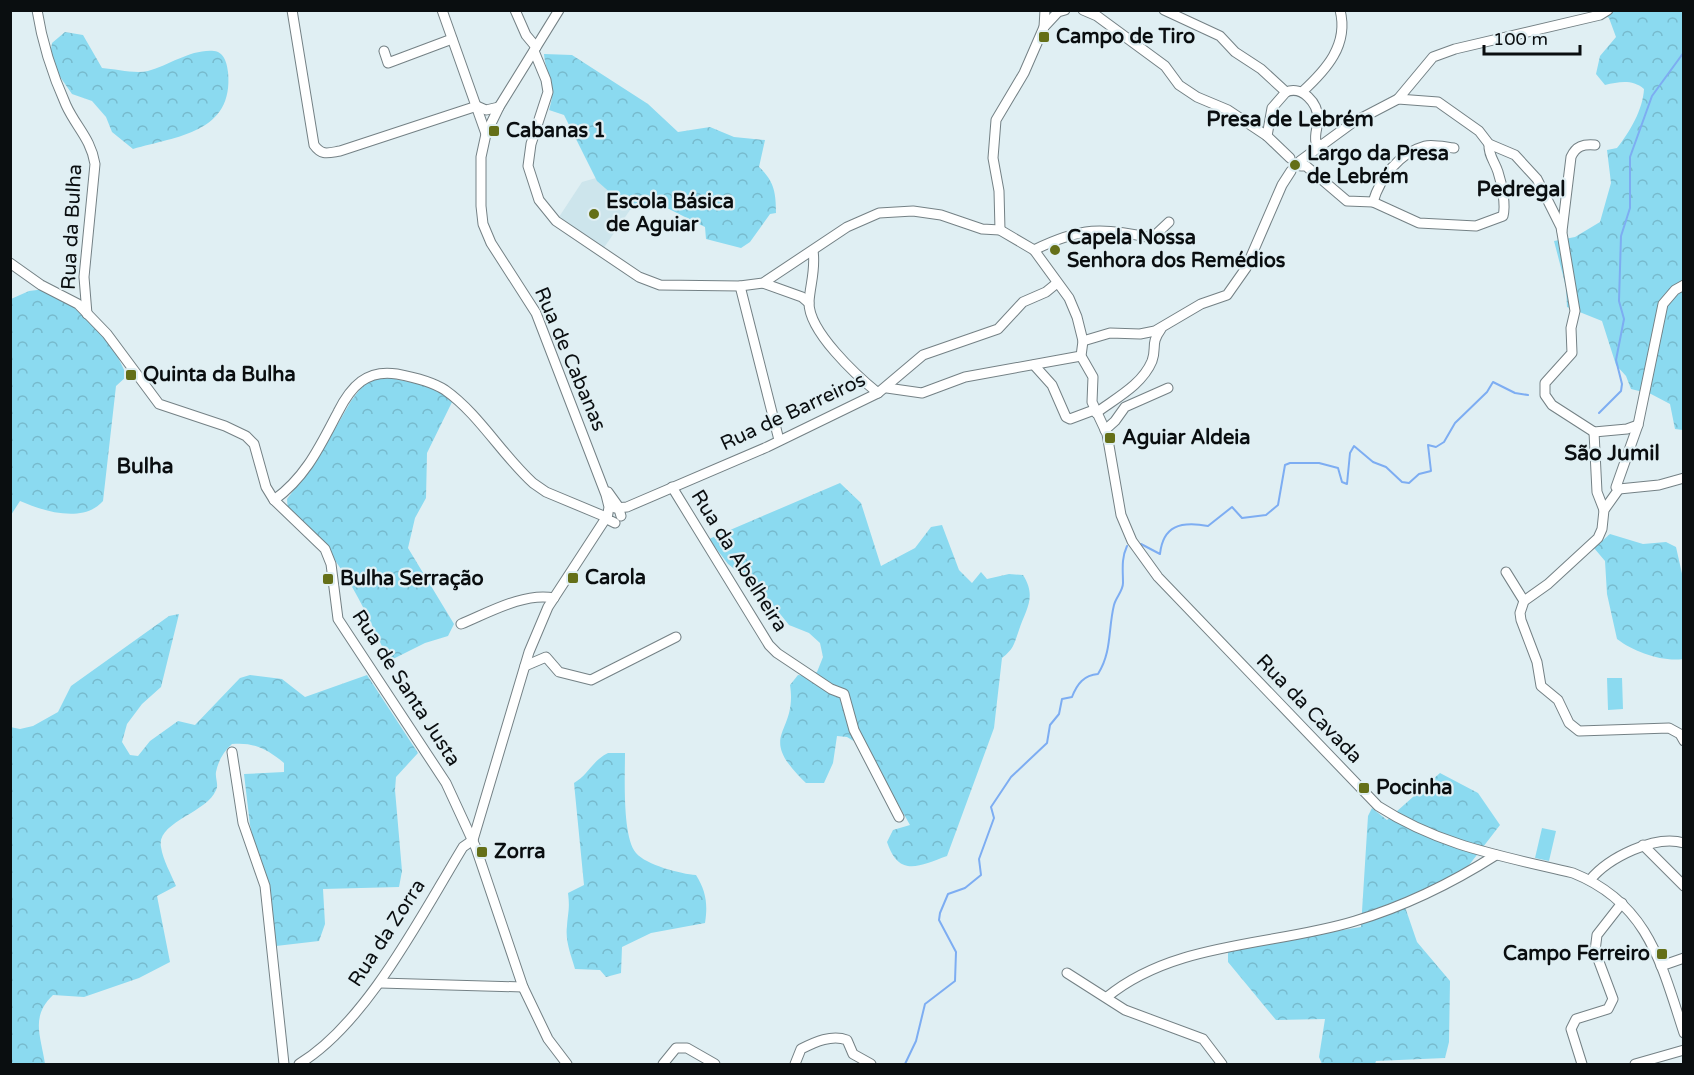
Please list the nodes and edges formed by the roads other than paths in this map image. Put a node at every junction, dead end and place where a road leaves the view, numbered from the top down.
1 (37, 10) edge
2 (292, 10) edge
3 (442, 10) edge
4 (515, 10) edge
5 (559, 10) edge
6 (1045, 10) edge
7 (1065, 10) edge
8 (1083, 10) edge
9 (1164, 10) edge
10 (1340, 10) edge
11 (1608, 10) edge
12 (1097, 13) edge
13 (1044, 27) junction
14 (452, 39) junction
15 (535, 49) junction
16 (384, 51) dead end
17 (1286, 92) junction
18 (1302, 92) junction
19 (1398, 99) junction
20 (477, 106) junction
21 (499, 107) junction
22 (486, 134) junction
23 (1267, 136) junction
24 (1489, 144) junction
25 (1322, 145) junction
26 (1595, 145) dead end
27 (1454, 148) dead end
28 (1296, 164) junction
29 (1373, 202) junction
30 (1169, 222) dead end
31 (1000, 231) junction
32 (1562, 233) junction
33 (1034, 250) junction
34 (813, 251) junction
35 (10, 263) edge
36 (763, 283) junction
37 (1057, 283) junction
38 (1683, 285) edge
39 (740, 286) junction
40 (809, 303) junction
41 (87, 314) junction
42 (1162, 327) junction
43 (1083, 341) junction
44 (1081, 356) junction
45 (1034, 365) junction
46 (1168, 388) dead end
47 (883, 390) junction
48 (1095, 411) junction
49 (1638, 425) junction
50 (1105, 430) junction
51 (1594, 432) junction
52 (779, 440) junction
53 (1683, 478) edge
54 (672, 487) junction
55 (1619, 489) junction
56 (274, 500) junction
57 (1604, 510) junction
58 (613, 512) junction
59 (1506, 572) dead end
60 (554, 598) junction
61 (1524, 602) junction
62 (461, 624) dead end
63 (676, 637) dead end
64 (525, 666) junction
65 (1683, 741) edge
66 (232, 752) dead end
67 (898, 817) dead end
68 (473, 840) junction
69 (1683, 843) edge
70 (1643, 845) junction
71 (1496, 855) junction
72 (1590, 880) junction
73 (1683, 886) edge
74 (1622, 903) junction
75 (1683, 958) edge
76 (1662, 966) junction
77 (1067, 973) dead end
78 (380, 982) junction
79 (523, 987) junction
80 (1107, 997) junction
81 (1683, 1033) edge
82 (1683, 1050) edge
83 (292, 1064) edge
84 (567, 1065) edge
85 (663, 1065) edge
86 (715, 1065) edge
87 (795, 1065) edge
88 (870, 1065) edge
89 (1222, 1065) edge
90 (1582, 1065) edge
91 (1635, 1065) edge

1 - 41 street, Rua da Bulha
2 - 20 street
3 - 14 street
4 - 15 street
5 - 15 street, Rua de Cabanas
6 - 13 street
7 - 13 street
8 - 12 street
9 - 17 street
10 - 18 street
11 - 19 street
12 - 23 street
13 - 31 street
14 - 16 street
14 - 20 street
15 - 21 street, Rua de Cabanas
15 - 39 street
17 - 18 street
17 - 23 street
18 - 25 street
19 - 24 street
19 - 25 street
20 - 21 street
20 - 22 street
21 - 22 street, Rua de Cabanas
22 - 58 street, Rua de Cabanas
23 - 28 street
24 - 29 street
24 - 32 street
25 - 28 street
26 - 32 street
27 - 29 street
28 - 29 street
28 - 42 street
30 - 33 street
31 - 33 street
31 - 34 street
32 - 51 street
33 - 37 street
34 - 36 street
34 - 40 street
35 - 41 street
36 - 39 street
36 - 40 street
37 - 43 street
37 - 47 street, Rua de Barreiros
38 - 49 street
39 - 52 street
40 - 47 street
41 - 56 street
42 - 43 street
42 - 48 street
43 - 44 street
44 - 45 street
44 - 48 street
45 - 47 street
45 - 48 street
46 - 50 street
47 - 52 street, Rua de Barreiros
48 - 50 street, Rua da Cavada
49 - 51 street
49 - 55 street
50 - 71 street, Rua da Cavada
51 - 57 street
52 - 54 street, Rua de Barreiros
53 - 55 street
54 - 58 street, Rua de Barreiros
54 - 67 street, Rua da Abelheira
55 - 57 street
56 - 58 street
56 - 68 street, Rua de Santa Justa
57 - 61 street
58 - 60 street, Rua de Barreiros
59 - 61 street
60 - 62 street
60 - 64 street
61 - 65 street
63 - 64 street
64 - 68 street
66 - 83 street
68 - 78 street, Rua da Zorra
68 - 79 street, Rua de Santa Justa
69 - 70 street
70 - 72 street
70 - 73 street
71 - 72 street, Rua da Cavada
71 - 80 street
72 - 74 street, Rua da Cavada
74 - 76 street, Rua da Cavada
74 - 90 street
75 - 76 street
76 - 81 street, Rua da Cavada
77 - 80 street
78 - 79 street
78 - 83 street, Rua da Zorra
79 - 84 street, Rua de Santa Justa
80 - 89 street
82 - 91 street
85 - 86 street
87 - 88 street

